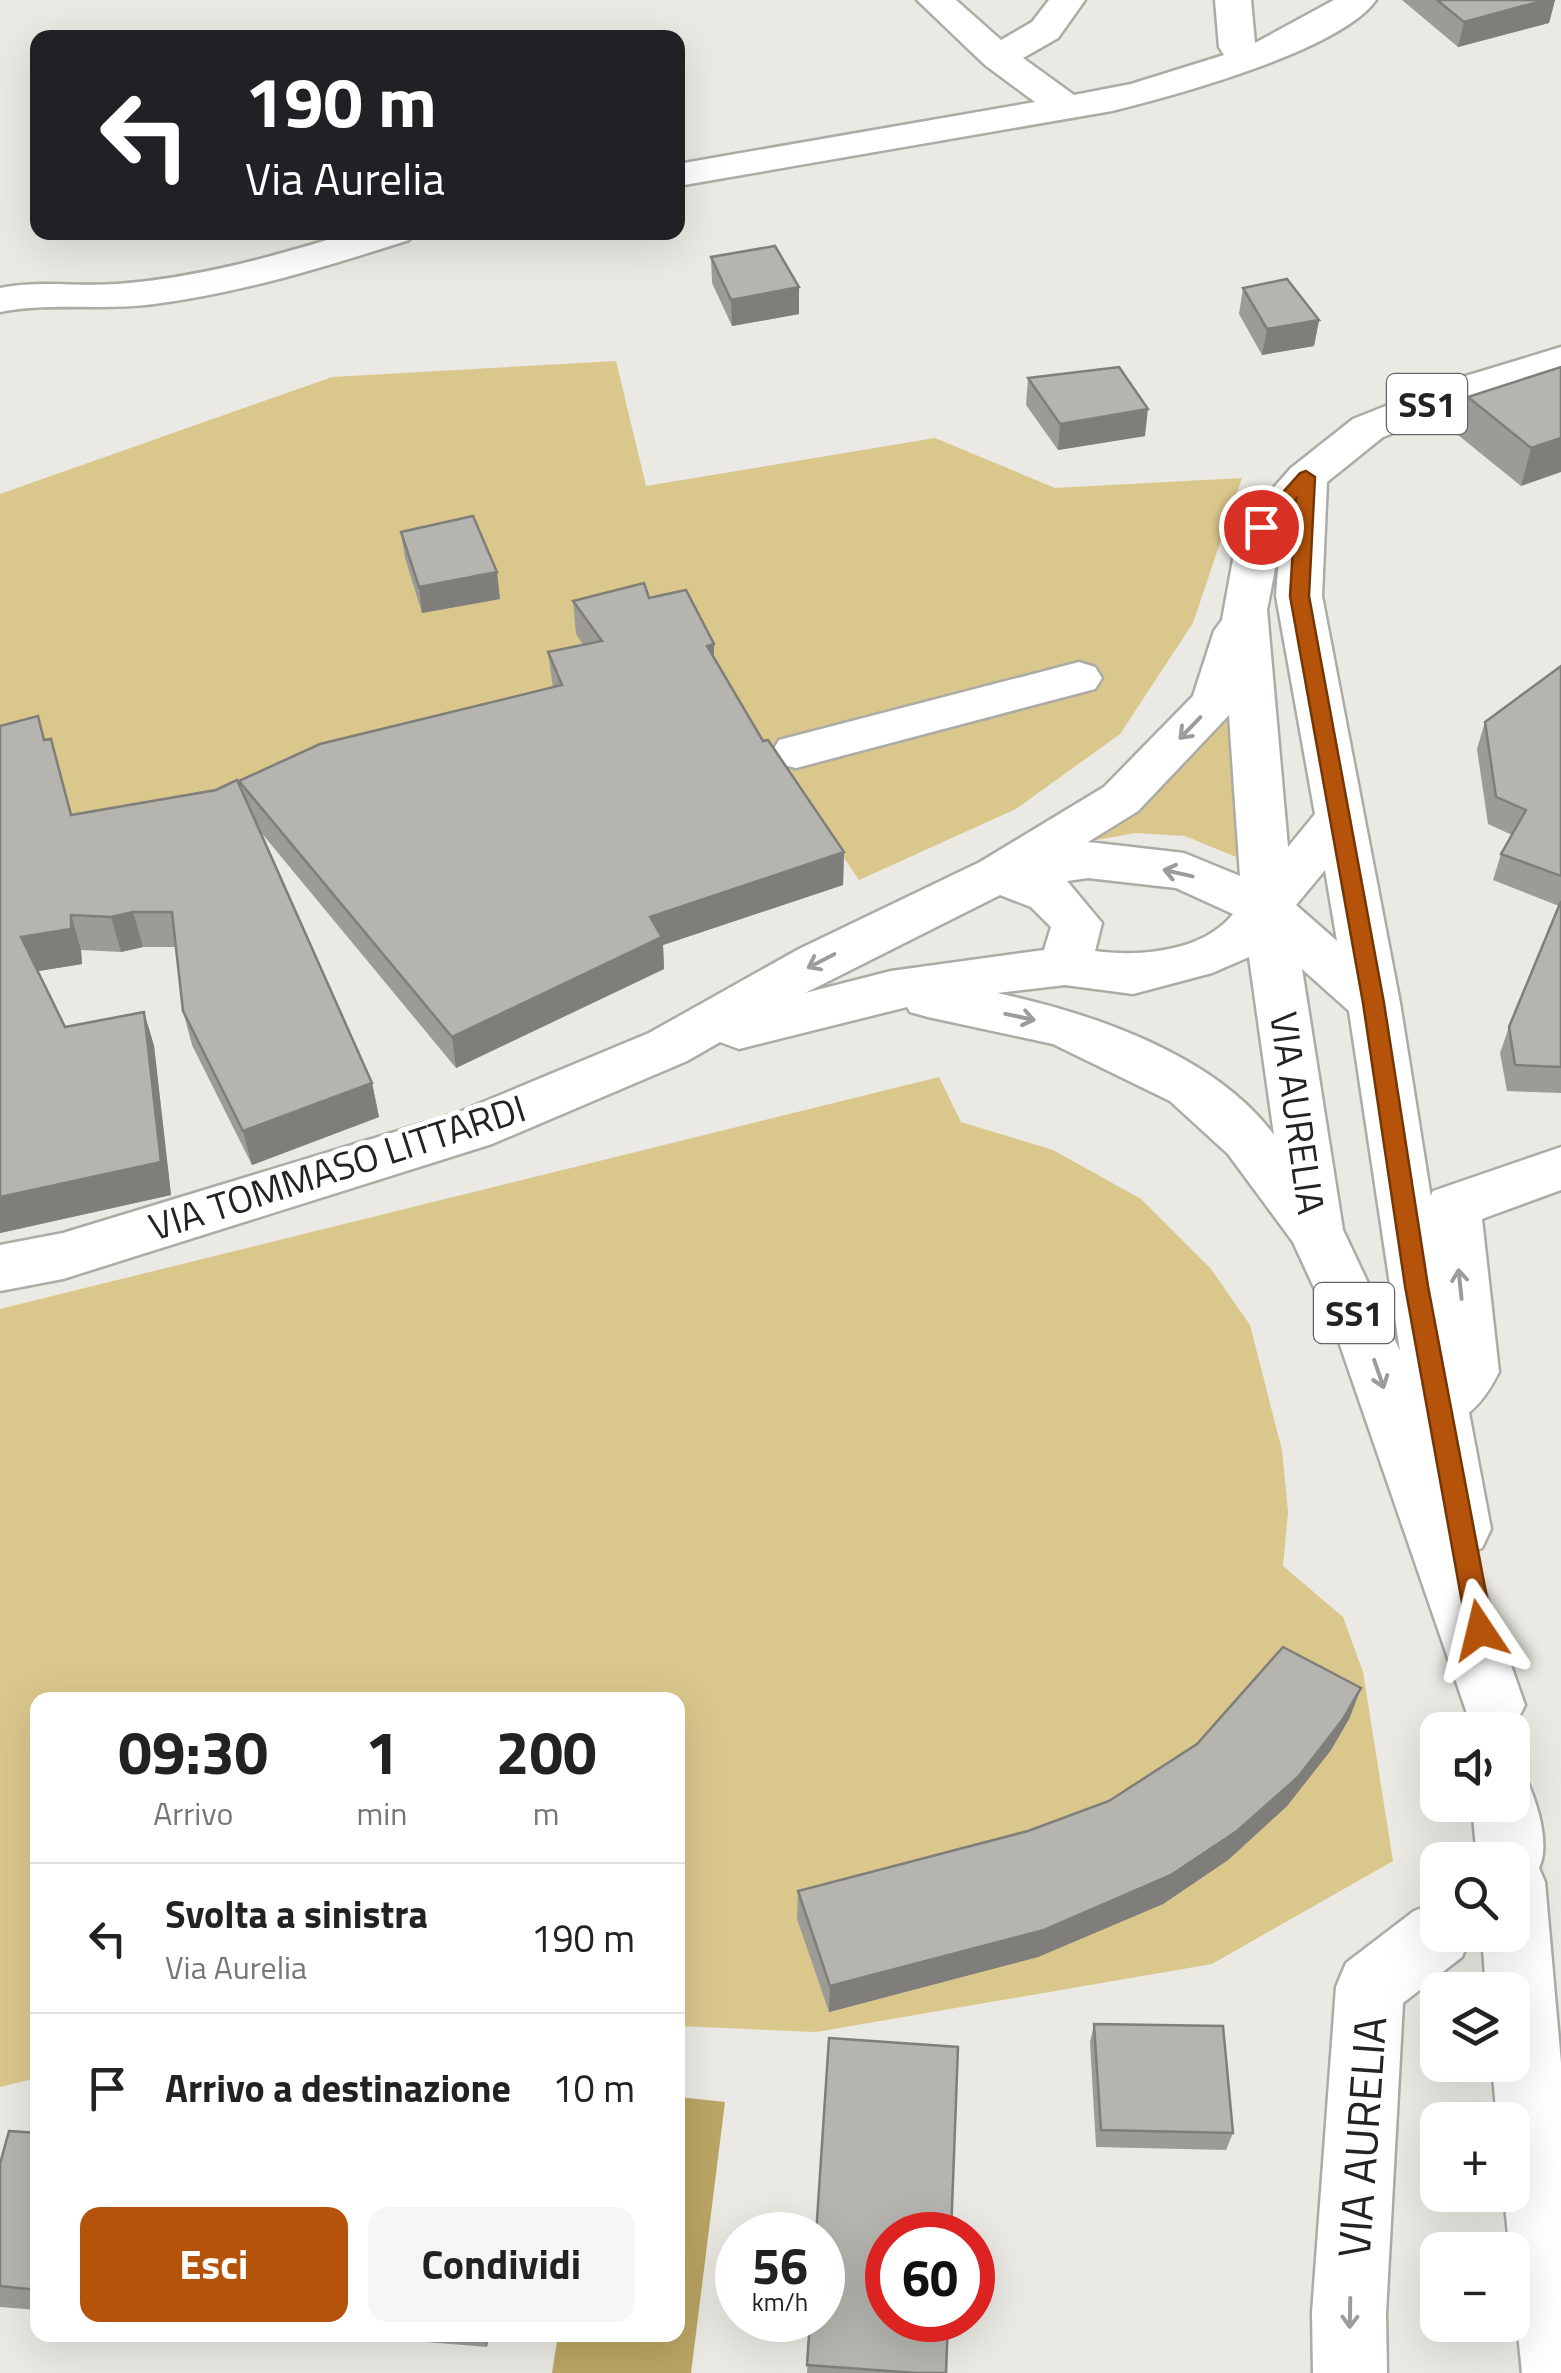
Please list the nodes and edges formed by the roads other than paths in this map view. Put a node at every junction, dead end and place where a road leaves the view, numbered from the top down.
1 (935, 0) edge
2 (1068, 0) edge
3 (1232, 0) edge
4 (1358, 0) edge
5 (998, 57) junction
6 (1248, 57) junction
7 (1067, 108) junction
8 (685, 174) edge
9 (369, 240) edge
10 (0, 300) edge
11 (1561, 359) edge
12 (1306, 477) junction
13 (1244, 610) junction
14 (1079, 678) dead end
15 (796, 752) dead end
16 (1339, 817) junction
17 (998, 875) junction
18 (1268, 909) junction
19 (1065, 966) junction
20 (891, 990) junction
21 (1374, 1003) junction
22 (668, 1047) junction
23 (1561, 1168) edge
24 (1315, 1230) junction
25 (0, 1268) edge
26 (1438, 1404) junction
27 (1493, 1712) edge
28 (1494, 1712) edge
29 (1420, 1948) edge
30 (1517, 1952) edge
31 (1350, 2373) edge
32 (1559, 2373) edge

1 - 5 main road
2 - 5 main road
3 - 6 main road
4 - 6 main road
5 - 7 main road
6 - 7 main road
7 - 8 main road
9 - 10 main road
11 - 12 main road, SS1
12 - 13 main road, VIA AURELIA / SS1
12 - 16 main road, VIA AURELIA / SS1
13 -> 17 main road, VIA TOMMASO LITTARDI
13 - 18 main road, VIA AURELIA / SS1
14 - 15 main road
16 - 18 main road
16 - 21 main road, VIA AURELIA / SS1
18 -> 17 main road
17 - 19 main road
17 -> 22 main road, VIA TOMMASO LITTARDI
18 - 19 main road, VIA TOMMASO LITTARDI
18 - 21 main road, VIA AURELIA
18 - 24 main road, VIA AURELIA / SS1
19 - 20 main road, VIA TOMMASO LITTARDI
20 - 22 main road, VIA TOMMASO LITTARDI
20 -> 24 main road, VIA TOMMASO LITTARDI
21 - 26 main road, VIA AURELIA / SS1
22 - 25 main road, VIA TOMMASO LITTARDI
26 -> 23 main road
24 -> 27 main road, VIA AURELIA / SS1
26 - 28 main road, VIA AURELIA / SS1
29 -> 31 main road, VIA AURELIA
30 - 32 main road

